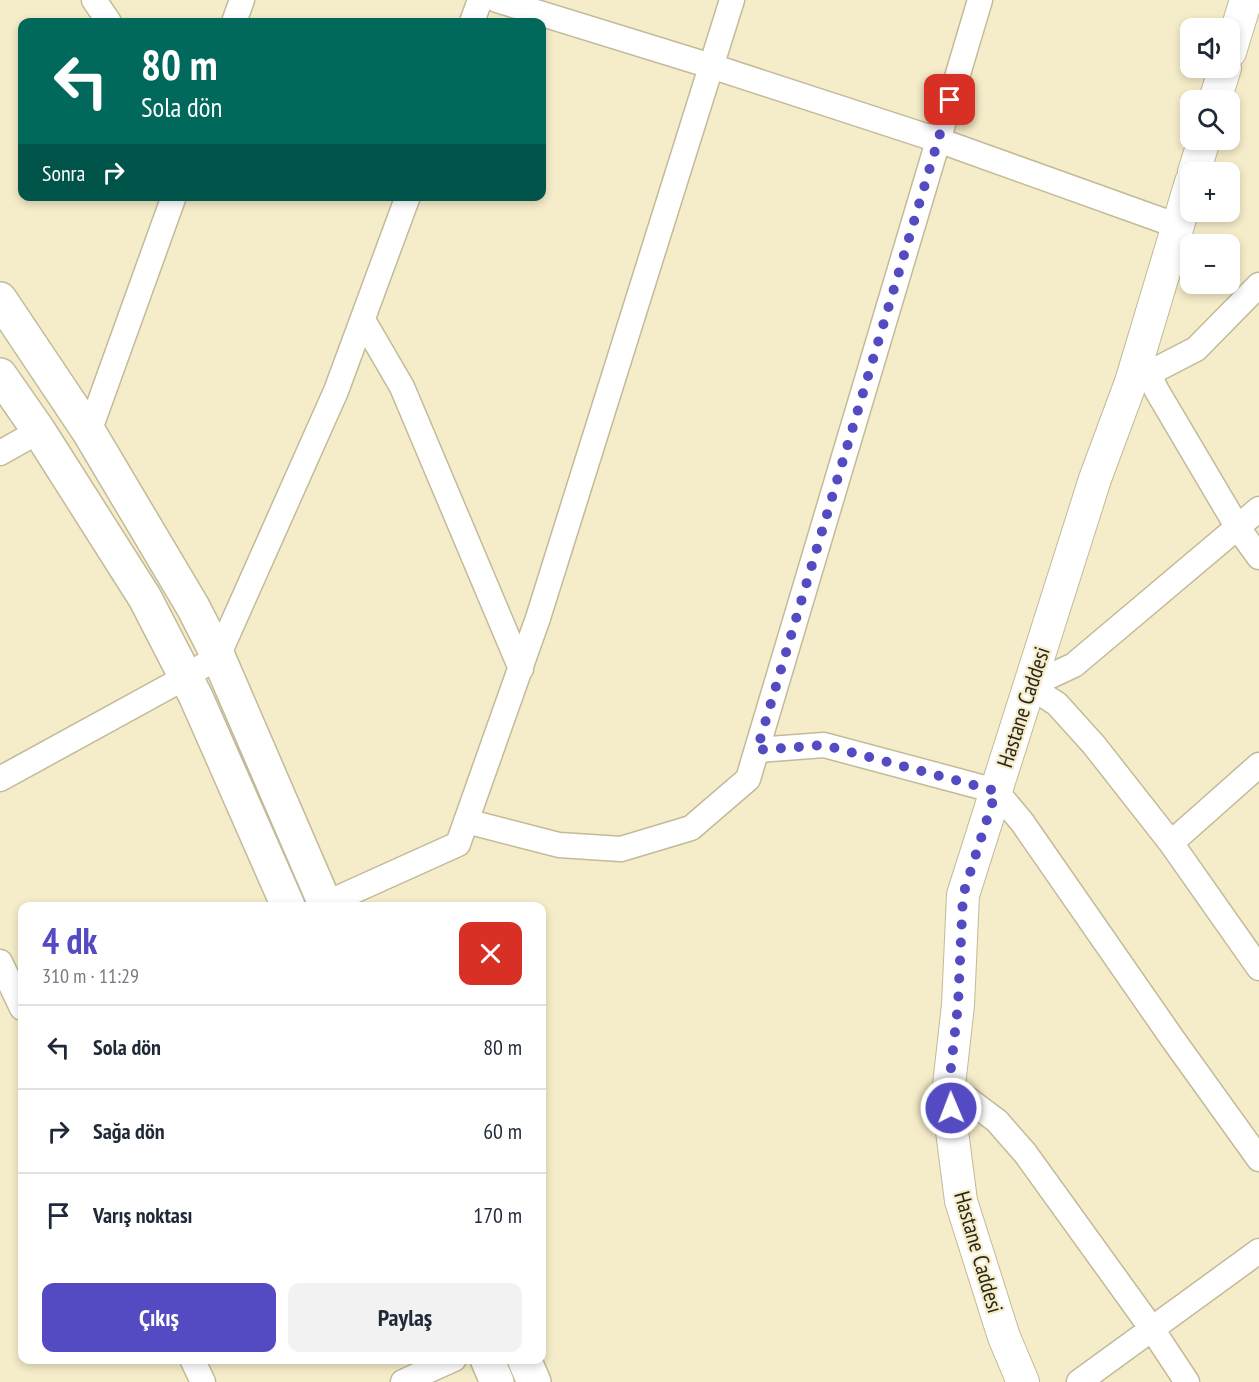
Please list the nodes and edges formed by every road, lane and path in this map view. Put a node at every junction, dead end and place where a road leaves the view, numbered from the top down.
1 (94, 0) edge
2 (242, 0) edge
3 (480, 0) edge
4 (496, 0) edge
5 (732, 0) edge
6 (980, 0) edge
7 (1246, 0) edge
8 (106, 18) edge
9 (235, 18) edge
10 (473, 18) edge
11 (1240, 20) edge
12 (711, 66) junction
13 (938, 140) junction
14 (172, 201) edge
15 (406, 201) edge
16 (1180, 219) edge
17 (1178, 226) junction
18 (1259, 285) edge
19 (0, 299) edge
20 (363, 320) junction
21 (0, 375) edge
22 (1140, 377) junction
23 (39, 431) junction
24 (89, 432) junction
25 (0, 453) edge
26 (1259, 509) edge
27 (1238, 528) junction
28 (1259, 557) edge
29 (218, 656) junction
30 (521, 669) junction
31 (186, 677) junction
32 (1029, 686) junction
33 (757, 750) junction
34 (1259, 765) edge
35 (0, 779) edge
36 (996, 791) junction
37 (466, 821) junction
38 (1171, 843) junction
39 (286, 902) edge
40 (324, 902) edge
41 (332, 902) edge
42 (0, 962) edge
43 (1259, 968) edge
44 (18, 1000) edge
45 (949, 1085) junction
46 (1259, 1159) edge
47 (1259, 1251) edge
48 (1152, 1329) junction
49 (194, 1364) edge
50 (443, 1364) edge
51 (489, 1364) edge
52 (526, 1364) edge
53 (203, 1382) edge
54 (403, 1382) edge
55 (497, 1382) edge
56 (534, 1382) edge
57 (1023, 1382) edge
58 (1078, 1382) edge
59 (1187, 1382) edge

1 - 8 street
2 - 9 street
3 - 10 street
4 - 12 street
5 - 12 street
6 - 13 street
7 - 11 street
12 - 13 street
12 - 30 street
13 - 17 street
13 - 33 street
14 - 24 street
15 - 20 street
16 - 17 street, Hastane Caddesi
17 - 22 street, Hastane Caddesi
18 - 22 street
19 - 24 main road
20 - 29 street
20 - 30 street
21 - 23 main road
22 - 27 street
22 - 32 street, Hastane Caddesi
23 - 25 street
23 - 31 main road
24 - 29 main road
26 - 27 street
27 - 28 street
27 - 32 street
29 - 31 street
29 - 40 main road
30 - 37 street
31 - 35 street
31 - 39 main road
32 - 36 street, Hastane Caddesi
32 - 38 street
33 - 36 street
33 - 37 street
34 - 38 street
36 - 45 street, Hastane Caddesi
36 - 46 street
37 - 41 street
38 - 43 street
42 - 44 street
45 - 48 street
45 - 57 street, Hastane Caddesi
47 - 48 street
48 - 58 street
48 - 59 street
49 - 53 street
50 - 54 street
51 - 55 main road
52 - 56 main road

